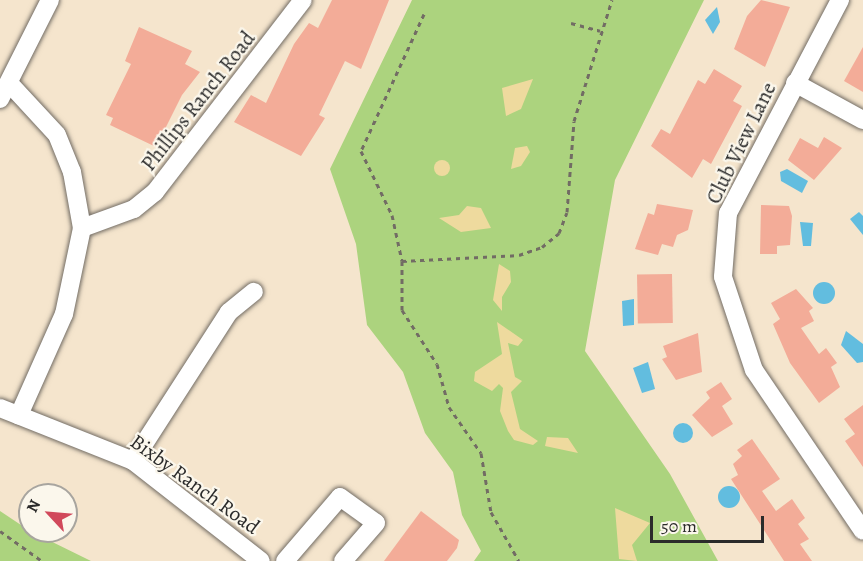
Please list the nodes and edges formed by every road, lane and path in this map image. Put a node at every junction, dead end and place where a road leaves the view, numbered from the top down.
1 (50, 0) edge
2 (303, 0) edge
3 (612, 0) edge
4 (840, 0) edge
5 (424, 14) dead end
6 (571, 23) dead end
7 (600, 32) junction
8 (795, 83) junction
9 (3, 95) edge
10 (863, 120) edge
11 (82, 228) junction
12 (402, 261) junction
13 (254, 292) dead end
14 (0, 408) edge
15 (19, 415) junction
16 (133, 461) junction
17 (0, 531) edge
18 (863, 531) edge
19 (42, 561) edge
20 (261, 561) edge
21 (285, 561) edge
22 (343, 561) edge
23 (519, 561) edge

1 - 9 street
2 - 11 street, Phillips Ranch Road
3 - 7 path
4 - 8 street, Club View Lane
5 - 12 path
6 - 7 path
7 - 12 path
8 - 10 street
8 - 18 street, Club View Lane
9 - 11 street
11 - 15 street
12 - 23 path
13 - 16 street
14 - 15 street, Bixby Ranch Road
15 - 16 street, Bixby Ranch Road
16 - 20 street, Bixby Ranch Road
17 - 19 path
21 - 22 street

